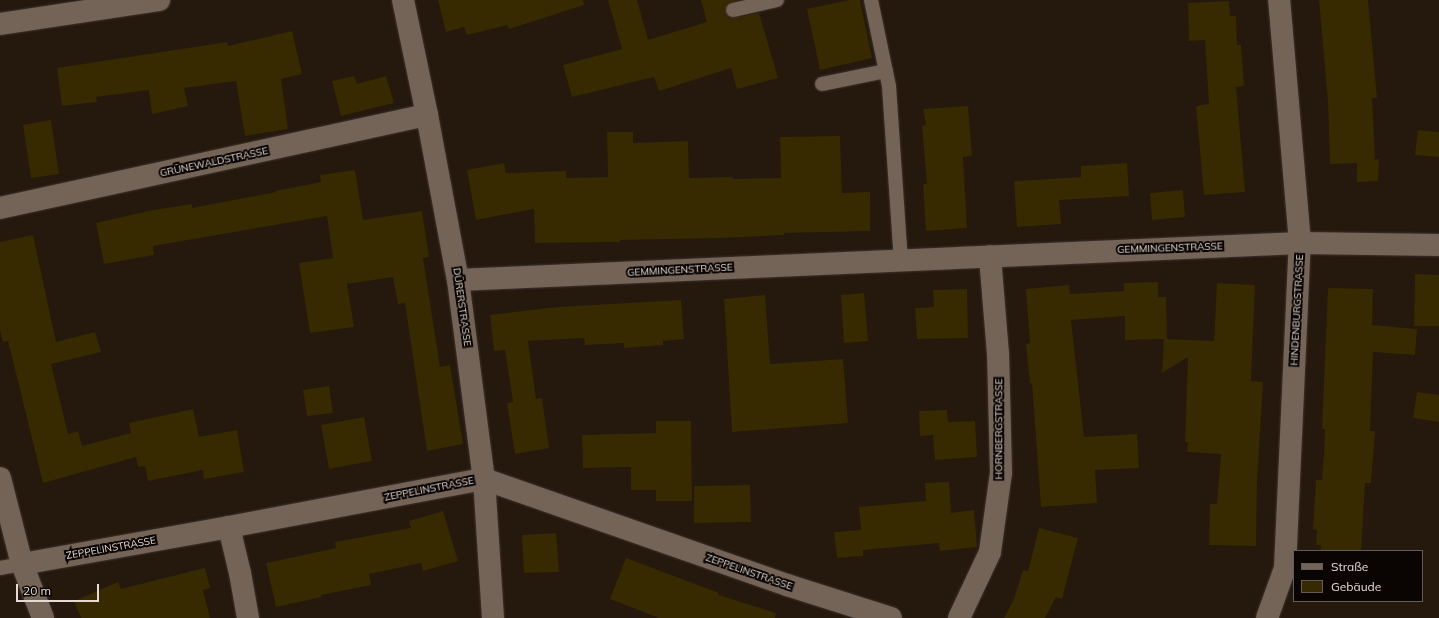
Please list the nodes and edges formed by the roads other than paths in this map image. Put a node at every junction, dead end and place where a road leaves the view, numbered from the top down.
1 (159, 0) edge
2 (403, 0) edge
3 (777, 0) edge
4 (871, 0) edge
5 (1279, 0) edge
6 (733, 10) dead end
7 (0, 24) edge
8 (886, 71) junction
9 (822, 84) dead end
10 (427, 115) junction
11 (0, 208) edge
12 (1300, 242) junction
13 (1439, 245) edge
14 (990, 256) junction
15 (901, 260) junction
16 (458, 280) junction
17 (0, 478) edge
18 (484, 479) junction
19 (229, 527) junction
20 (22, 564) junction
21 (0, 568) edge
22 (43, 618) edge
23 (248, 618) edge
24 (493, 618) edge
25 (891, 618) edge
26 (959, 618) edge
27 (1267, 618) edge

1 - 7 street
2 - 10 street, DÜRERSTRASSE
3 - 6 lane
4 - 8 lane
5 - 12 street, HINDENBURGSTRASSE
8 - 9 lane
8 - 15 lane
10 - 11 street, GRÜNEWALDSTRASSE
10 - 16 street, DÜRERSTRASSE
12 - 13 street, GEMMINGENSTRASSE
12 - 14 street, GEMMINGENSTRASSE
12 - 27 street, HINDENBURGSTRASSE
14 - 15 street, GEMMINGENSTRASSE
14 - 26 street, HORNBERGSTRASSE
15 - 16 street, GEMMINGENSTRASSE
16 - 18 street, DÜRERSTRASSE
17 - 20 street
18 - 19 street, ZEPPELINSTRASSE
18 - 24 street, DÜRERSTRASSE
18 - 25 street, ZEPPELINSTRASSE
19 - 20 street, ZEPPELINSTRASSE
19 - 23 street
20 - 21 lane
20 - 22 street

